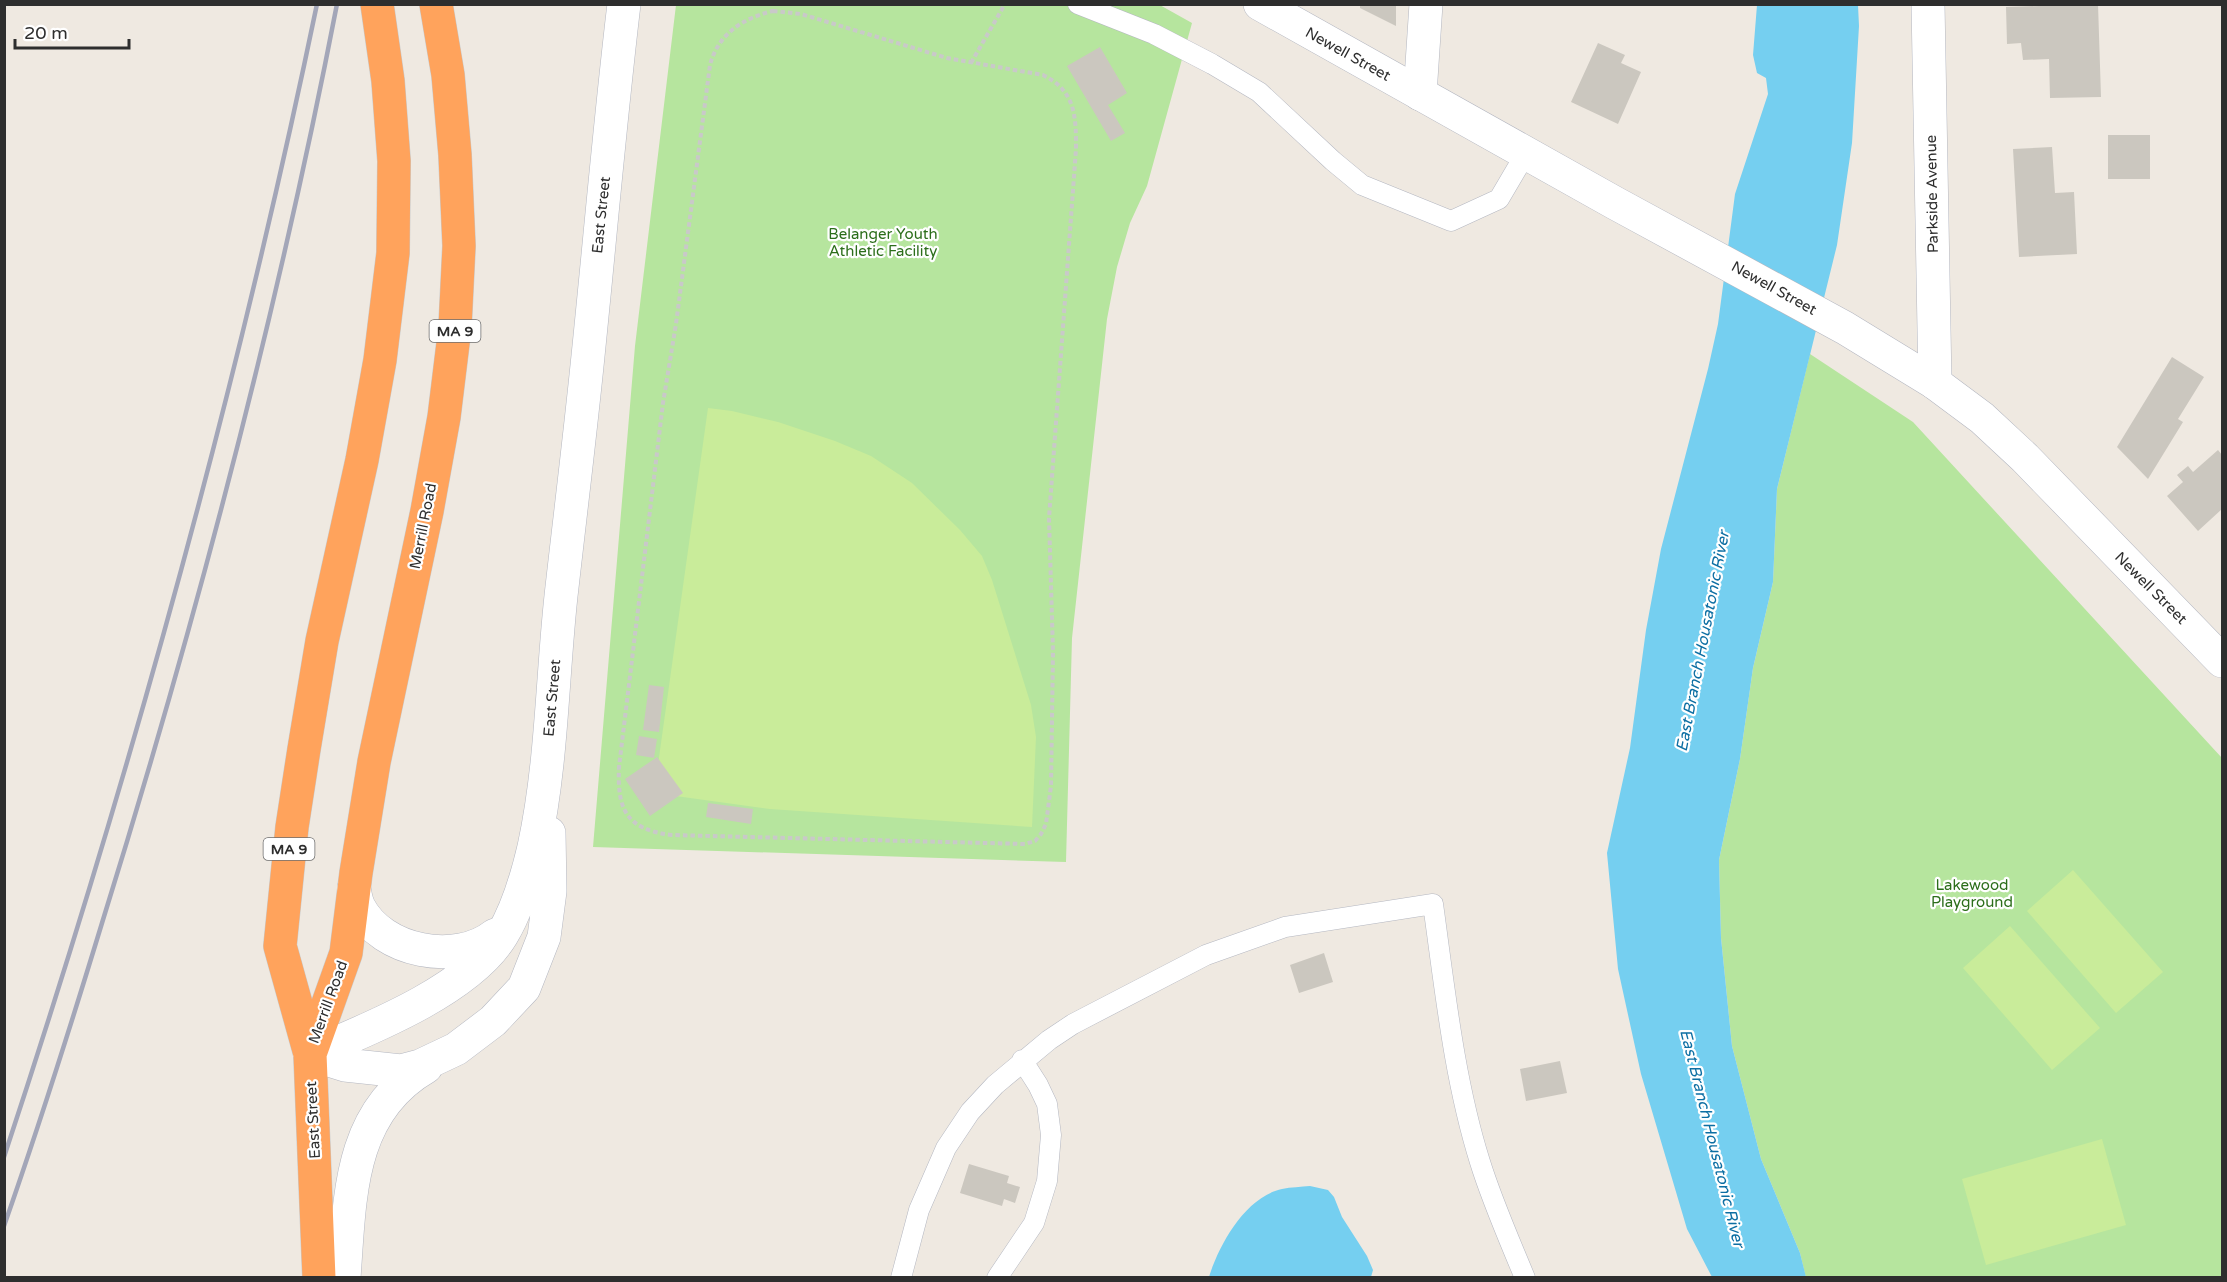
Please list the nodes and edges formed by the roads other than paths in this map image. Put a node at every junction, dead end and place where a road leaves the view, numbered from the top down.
1 (377, 4) edge
2 (436, 4) edge
3 (624, 4) edge
4 (1078, 4) edge
5 (1260, 4) edge
6 (1426, 4) edge
7 (1928, 4) edge
8 (1420, 94) junction
9 (1526, 153) junction
10 (1935, 384) junction
11 (2223, 661) edge
12 (545, 780) junction
13 (354, 888) junction
14 (509, 921) junction
15 (456, 1049) junction
16 (310, 1054) junction
17 (1022, 1060) junction
18 (319, 1278) edge
19 (344, 1278) edge
20 (901, 1278) edge
21 (997, 1278) edge
22 (1525, 1278) edge

1 - 16 highway, Merrill Road / MA 9
2 - 13 highway, Merrill Road / MA 9
3 - 12 street, East Street
4 - 9 lane
5 - 8 street, Newell Street
6 - 8 street
7 - 10 street, Parkside Avenue
8 - 9 street, Newell Street
9 - 10 street, Newell Street
10 - 11 street, Newell Street
12 - 14 street, East Street
12 - 15 street
13 - 14 street
13 - 16 highway, Merrill Road / MA 9
14 - 16 street, East Street
15 - 16 street
15 - 19 street
16 - 18 highway, East Street / MA 9
17 - 20 lane
17 - 21 lane
17 - 22 lane

